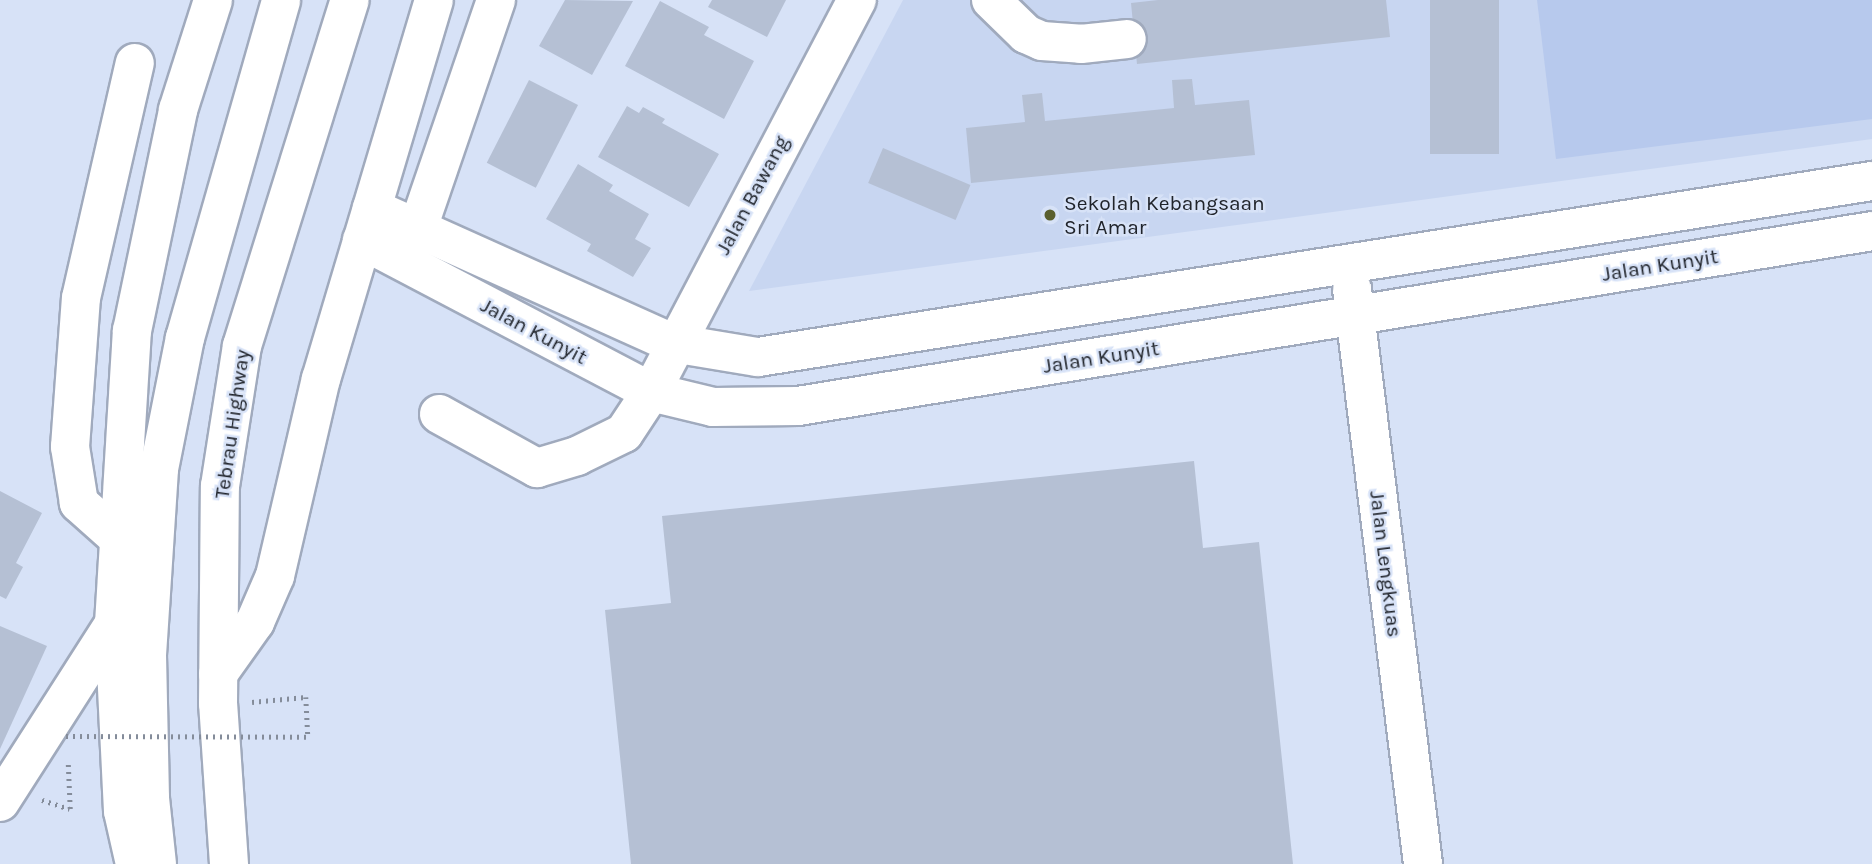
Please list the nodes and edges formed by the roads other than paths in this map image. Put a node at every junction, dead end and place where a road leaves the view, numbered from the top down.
1 (213, 0) edge
2 (281, 0) edge
3 (350, 0) edge
4 (434, 0) edge
5 (496, 0) edge
6 (857, 0) edge
7 (991, 0) edge
8 (1127, 38) dead end
9 (135, 62) dead end
10 (1872, 181) edge
11 (367, 224) junction
12 (418, 228) junction
13 (1872, 231) edge
14 (1349, 264) junction
15 (1356, 316) junction
16 (673, 343) junction
17 (651, 392) junction
18 (439, 414) dead end
19 (116, 536) junction
20 (132, 623) junction
21 (218, 689) junction
22 (4, 786) edge
23 (135, 864) edge
24 (157, 864) edge
25 (229, 864) edge
26 (1423, 864) edge

1 - 19 main road
2 - 20 main road
3 - 21 main road, Tebrau Highway
4 - 11 main road
5 - 12 main road
6 - 16 main road, Jalan Bawang
7 - 8 main road
9 - 19 main road
10 - 14 main road, Jalan Kunyit
11 - 12 main road, Jalan Kunyit
11 - 17 main road, Jalan Kunyit
11 - 21 main road
12 - 16 main road, Jalan Kunyit
13 - 15 main road, Jalan Kunyit
14 - 15 main road, Jalan Lengkuas
14 - 16 main road, Jalan Kunyit
15 - 17 main road, Jalan Kunyit
15 - 26 main road, Jalan Lengkuas
16 - 17 main road, Jalan Bawang
17 - 18 main road, Jalan Bawang
19 - 20 main road
20 - 22 main road
20 - 23 main road
20 - 24 main road
21 - 25 main road, Tebrau Highway

